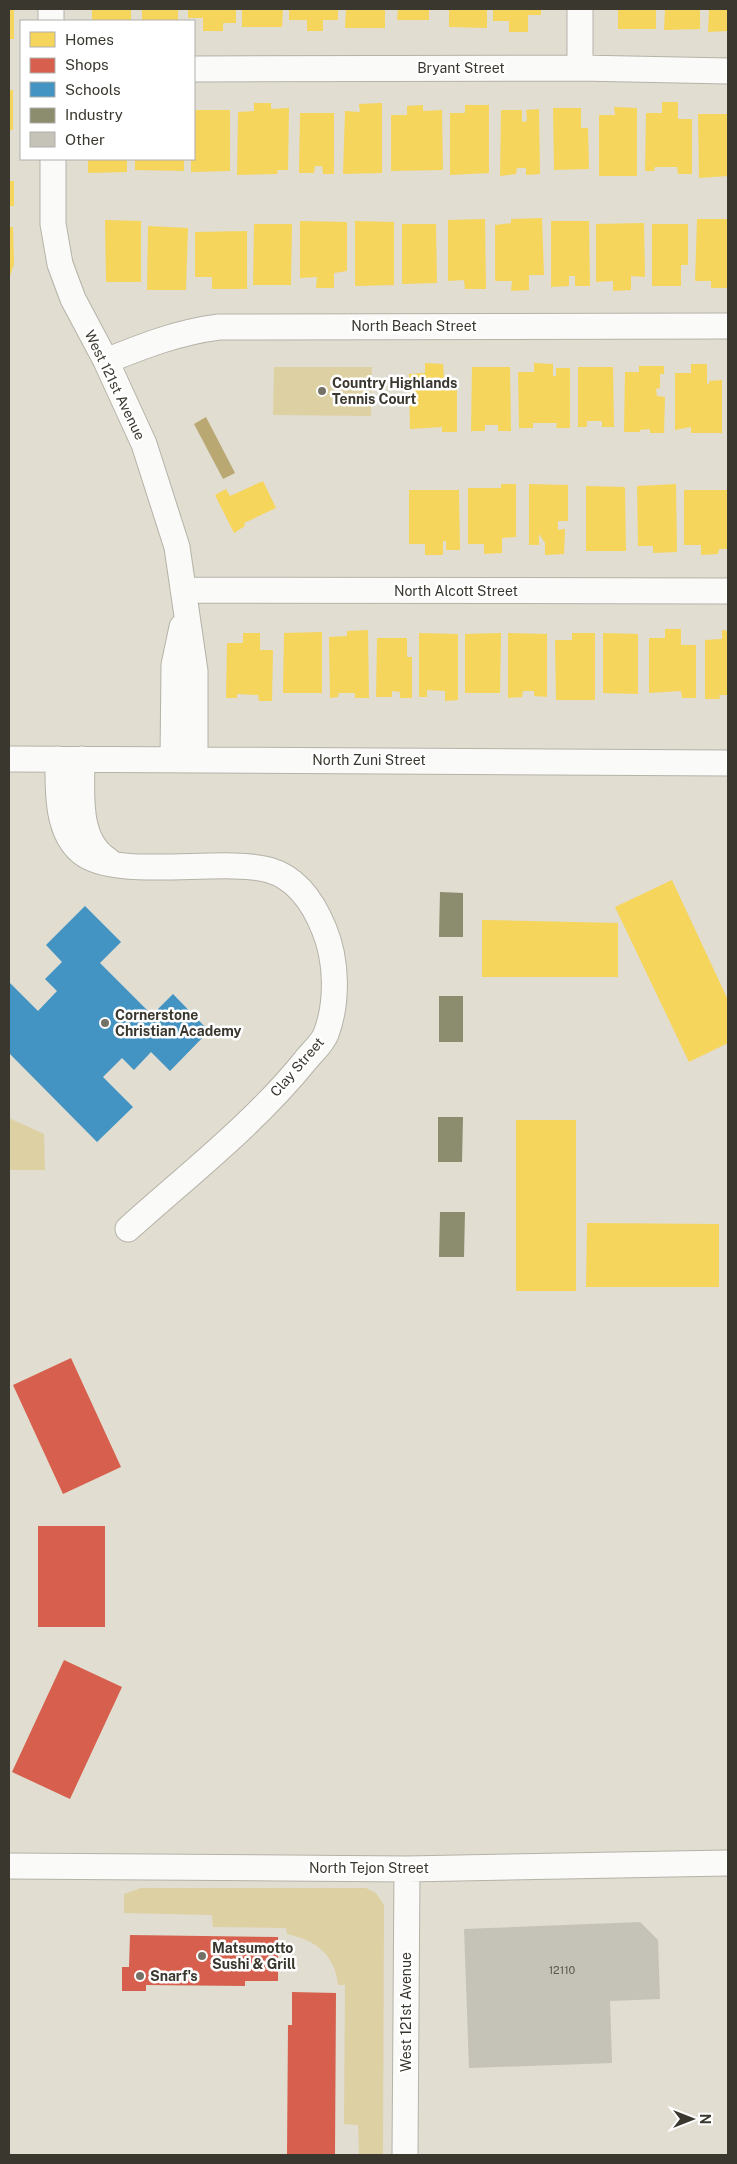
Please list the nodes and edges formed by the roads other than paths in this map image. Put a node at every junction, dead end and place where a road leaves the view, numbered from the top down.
1 (580, 9) edge
2 (580, 68) junction
3 (195, 69) edge
4 (728, 71) edge
5 (53, 160) edge
6 (728, 326) edge
7 (106, 361) junction
8 (728, 592) edge
9 (184, 601) junction
10 (9, 759) edge
11 (58, 759) junction
12 (82, 759) junction
13 (184, 759) junction
14 (728, 763) edge
15 (119, 866) junction
16 (128, 1229) dead end
17 (728, 1863) edge
18 (9, 1866) edge
19 (407, 1868) junction
20 (405, 2155) edge

1 - 2 street
2 - 3 street, Bryant Street
2 - 4 street, Bryant Street
5 - 7 street, West 121st Avenue
6 - 7 street, North Beach Street
7 - 9 street, West 121st Avenue
8 - 9 street, North Alcott Street
9 - 13 street, West 121st Avenue
10 - 11 street, North Zuni Street
11 - 12 street, North Zuni Street
11 - 15 street, Clay Street
12 - 13 street, North Zuni Street
12 - 15 street
13 - 14 street, North Zuni Street
15 - 16 street, Clay Street
17 - 19 street, North Tejon Street
18 - 19 street, North Tejon Street
19 - 20 street, West 121st Avenue

